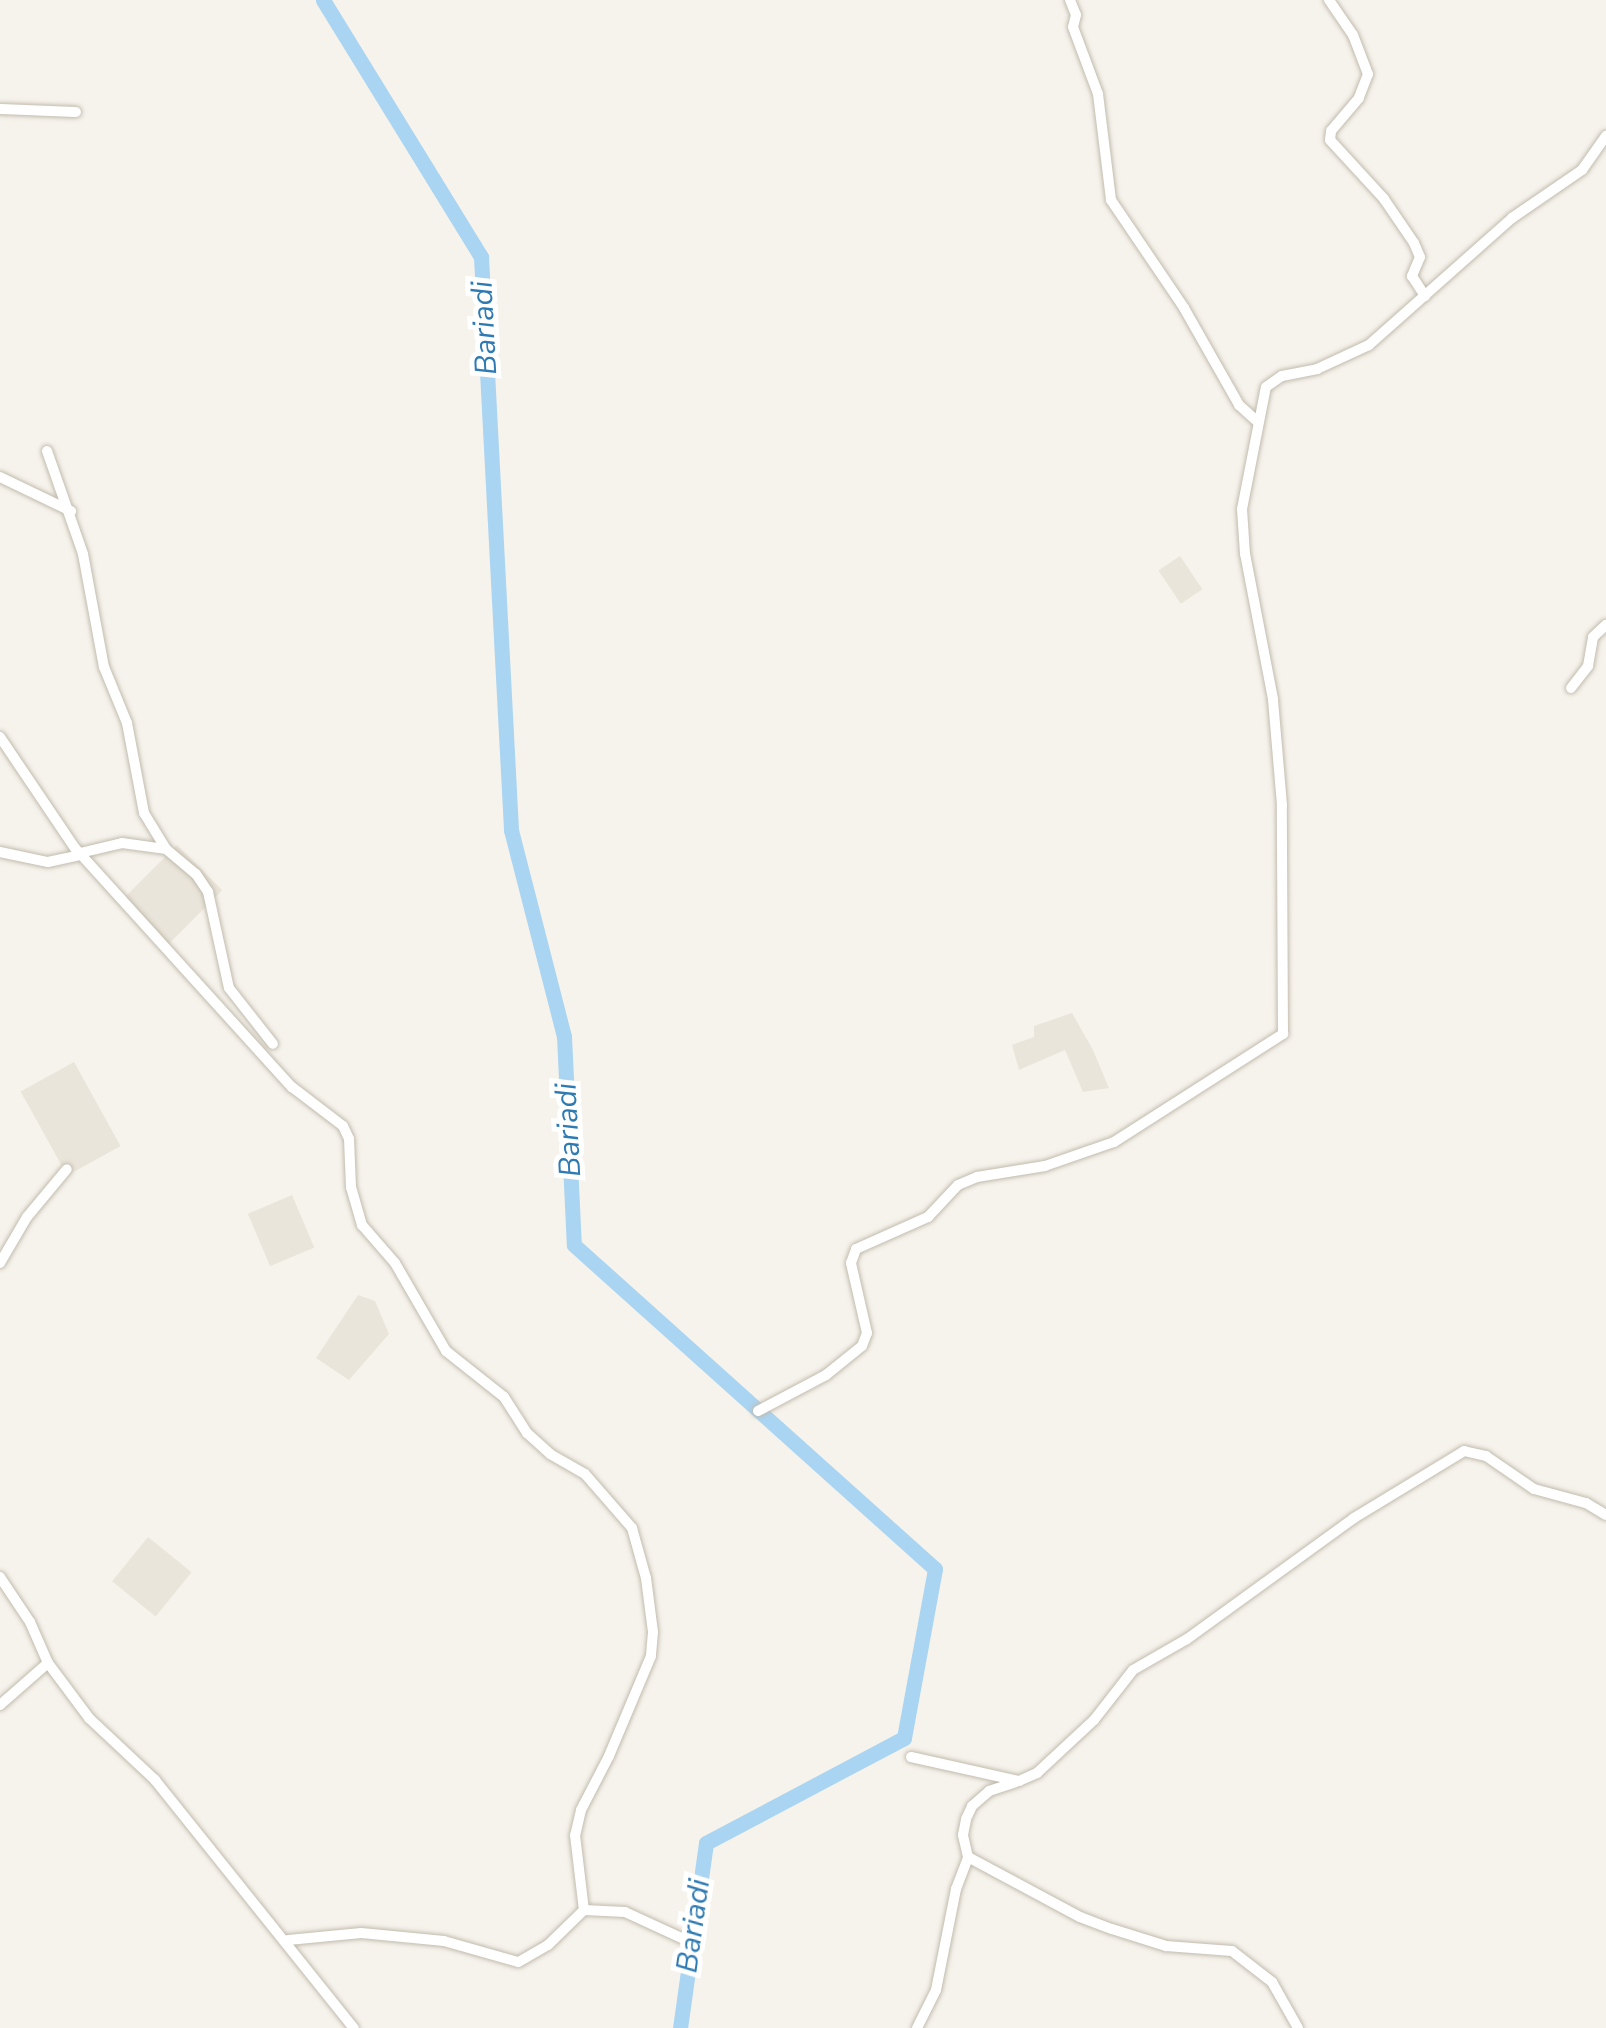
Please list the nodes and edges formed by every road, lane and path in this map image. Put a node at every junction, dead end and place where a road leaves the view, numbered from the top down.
1 (1070, 0) edge
2 (1329, 0) edge
3 (0, 109) edge
4 (76, 112) dead end
5 (1606, 136) edge
6 (1425, 296) junction
7 (1258, 422) junction
8 (47, 451) dead end
9 (0, 478) edge
10 (70, 511) junction
11 (1606, 625) edge
12 (1570, 688) dead end
13 (0, 738) edge
14 (166, 850) junction
15 (0, 852) edge
16 (81, 854) junction
17 (273, 1044) dead end
18 (67, 1169) dead end
19 (0, 1263) edge
20 (758, 1411) dead end
21 (1606, 1515) edge
22 (0, 1577) edge
23 (48, 1663) junction
24 (0, 1705) edge
25 (910, 1757) dead end
26 (1019, 1781) junction
27 (968, 1857) junction
28 (584, 1910) junction
29 (288, 1940) junction
30 (686, 1940) dead end
31 (354, 2028) edge
32 (917, 2028) edge
33 (1298, 2028) edge

1 - 7 street
2 - 6 street
3 - 4 street
5 - 6 street
6 - 7 street
7 - 20 street
8 - 10 street
9 - 10 street
10 - 14 street
11 - 12 street
13 - 16 street
14 - 16 street
14 - 17 street
15 - 16 street
16 - 28 street
18 - 19 street
21 - 26 street
22 - 23 street
23 - 24 street
23 - 29 street
25 - 26 street
26 - 27 street
27 - 32 street
27 - 33 street
28 - 29 street
28 - 30 street
29 - 31 street

